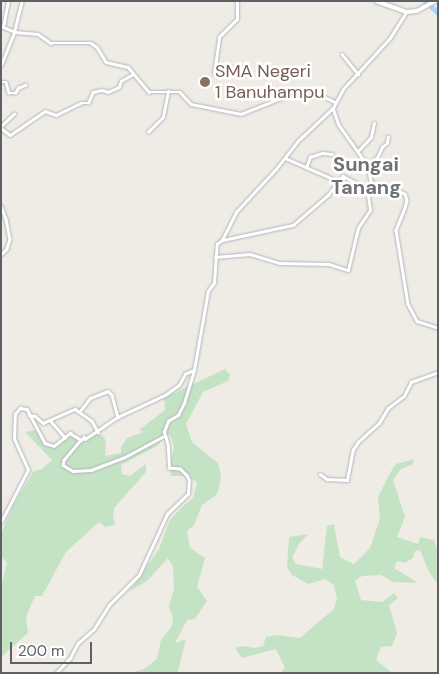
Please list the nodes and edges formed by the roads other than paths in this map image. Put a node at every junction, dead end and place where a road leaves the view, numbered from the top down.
1 (8, 1) edge
2 (22, 1) edge
3 (237, 1) edge
4 (376, 1) edge
5 (433, 2) edge
6 (406, 12) junction
7 (2, 27) edge
8 (15, 32) junction
9 (342, 54) dead end
10 (1, 65) edge
11 (134, 74) junction
12 (214, 74) dead end
13 (358, 74) junction
14 (1, 82) edge
15 (25, 85) dead end
16 (168, 91) junction
17 (335, 102) junction
18 (333, 108) junction
19 (14, 114) dead end
20 (374, 123) dead end
21 (1, 127) edge
22 (148, 132) dead end
23 (388, 137) dead end
24 (359, 150) junction
25 (332, 154) dead end
26 (285, 158) junction
27 (368, 166) junction
28 (306, 168) junction
29 (338, 181) junction
30 (371, 182) junction
31 (367, 189) junction
32 (1, 206) edge
33 (222, 240) junction
34 (1, 255) edge
35 (215, 257) junction
36 (438, 328) edge
37 (194, 370) junction
38 (438, 372) edge
39 (80, 411) junction
40 (29, 415) junction
41 (118, 417) junction
42 (50, 420) junction
43 (98, 432) junction
44 (164, 436) junction
45 (65, 437) junction
46 (81, 440) junction
47 (320, 474) dead end
48 (1, 522) edge
49 (56, 673) edge

1 - 7 street
2 - 8 street
3 - 12 street
4 - 6 main road
5 - 6 main road
6 - 13 street
7 - 8 street
8 - 10 street
8 - 11 street
9 - 13 street
11 - 16 street
11 - 21 street
13 - 17 street
14 - 15 street
16 - 17 street
16 - 22 street
17 - 18 street
18 - 24 street
18 - 26 street
19 - 21 street
20 - 24 street
23 - 27 street
24 - 27 street
25 - 28 street
26 - 28 street
26 - 33 street
27 - 30 street
28 - 29 street
29 - 31 street
29 - 33 street
30 - 31 street
30 - 36 street
31 - 35 street
32 - 34 street
33 - 35 street
35 - 37 street
37 - 41 street
37 - 44 street
38 - 47 street
39 - 41 street
39 - 42 street
39 - 43 street
40 - 42 street
40 - 45 street
40 - 48 street
41 - 43 street
42 - 45 street
43 - 46 street
44 - 46 street
44 - 49 street
45 - 46 street

